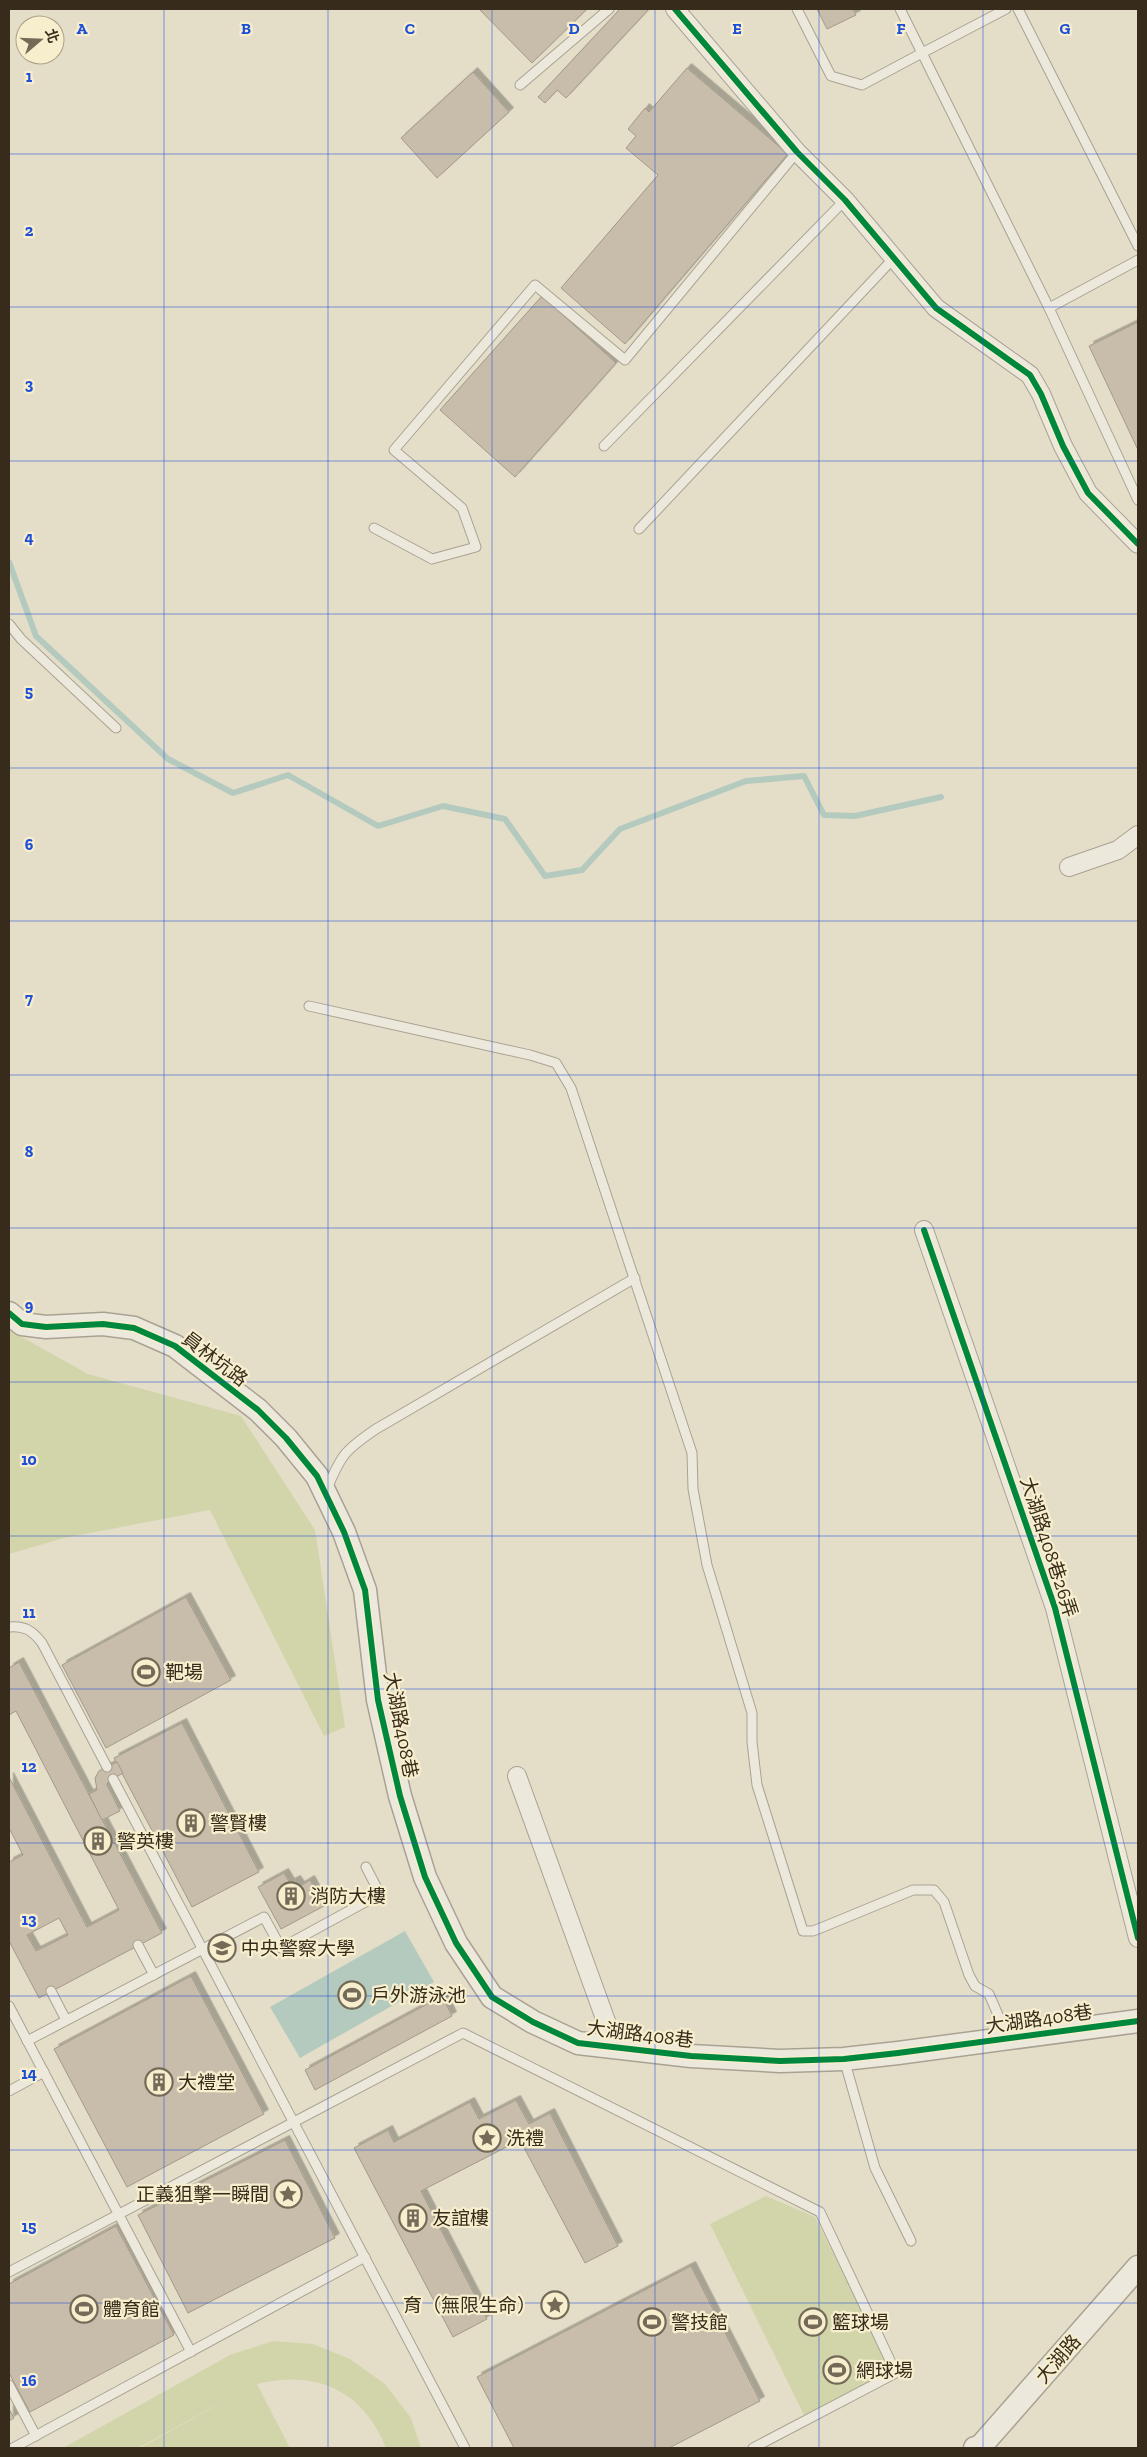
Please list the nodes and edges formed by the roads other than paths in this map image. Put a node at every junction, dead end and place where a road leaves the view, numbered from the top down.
1 (609, 9) edge
2 (675, 9) edge
3 (797, 9) edge
4 (900, 9) edge
5 (1006, 9) edge
6 (1018, 9) edge
7 (922, 53) junction
8 (520, 85) dead end
9 (797, 152) junction
10 (846, 200) junction
11 (1138, 246) edge
12 (893, 259) junction
13 (1138, 260) edge
14 (1048, 308) junction
15 (604, 446) dead end
16 (1138, 500) edge
17 (374, 528) dead end
18 (639, 529) dead end
19 (1138, 544) edge
20 (9, 624) edge
21 (116, 728) dead end
22 (1138, 834) edge
23 (1069, 867) dead end
24 (309, 1006) dead end
25 (924, 1230) dead end
26 (634, 1278) junction
27 (9, 1313) edge
28 (321, 1485) junction
29 (9, 1627) edge
30 (107, 1767) dead end
31 (517, 1776) dead end
32 (113, 1779) dead end
33 (366, 1868) dead end
34 (1138, 1938) edge
35 (138, 1946) dead end
36 (203, 1949) junction
37 (154, 1975) junction
38 (51, 1991) dead end
39 (9, 2006) edge
40 (66, 2020) junction
41 (1138, 2021) edge
42 (1008, 2038) junction
43 (27, 2041) junction
44 (615, 2046) junction
45 (844, 2059) junction
46 (44, 2072) junction
47 (9, 2091) edge
48 (294, 2122) junction
49 (119, 2214) junction
50 (911, 2241) dead end
51 (365, 2257) junction
52 (1138, 2267) edge
53 (9, 2272) edge
54 (191, 2352) junction
55 (9, 2385) edge
56 (36, 2436) junction
57 (13, 2448) edge
58 (465, 2448) edge
59 (753, 2448) edge
60 (975, 2448) edge

1 - 8 lane
2 - 9 street
3 - 7 lane
4 - 7 lane
5 - 7 lane
6 - 11 lane
7 - 14 lane
9 - 10 street
9 - 17 lane
10 - 12 street
10 - 15 lane
12 - 18 lane
12 - 19 street
13 - 14 lane
14 - 16 lane
20 - 21 lane
22 - 23 street
24 - 26 lane
25 - 34 street, 大湖路408巷26弄
26 - 28 lane
26 - 42 lane
27 - 28 street, 員林坑路
28 - 44 street, 大湖路408巷
29 - 30 lane
31 - 44 street
32 - 36 lane
33 - 36 lane
35 - 37 lane
36 - 37 lane
36 - 48 lane
37 - 40 lane
38 - 40 lane
39 - 43 lane
40 - 43 lane
41 - 42 street, 大湖路408巷
42 - 45 street, 大湖路408巷
43 - 46 lane
44 - 45 street, 大湖路408巷
45 - 50 lane
46 - 47 lane
46 - 49 lane
48 - 49 lane
48 - 51 lane
48 - 59 lane
49 - 53 lane
49 - 54 lane
51 - 54 lane
51 - 58 lane
52 - 60 street, 大湖路
54 - 56 lane
55 - 56 lane
56 - 57 lane

